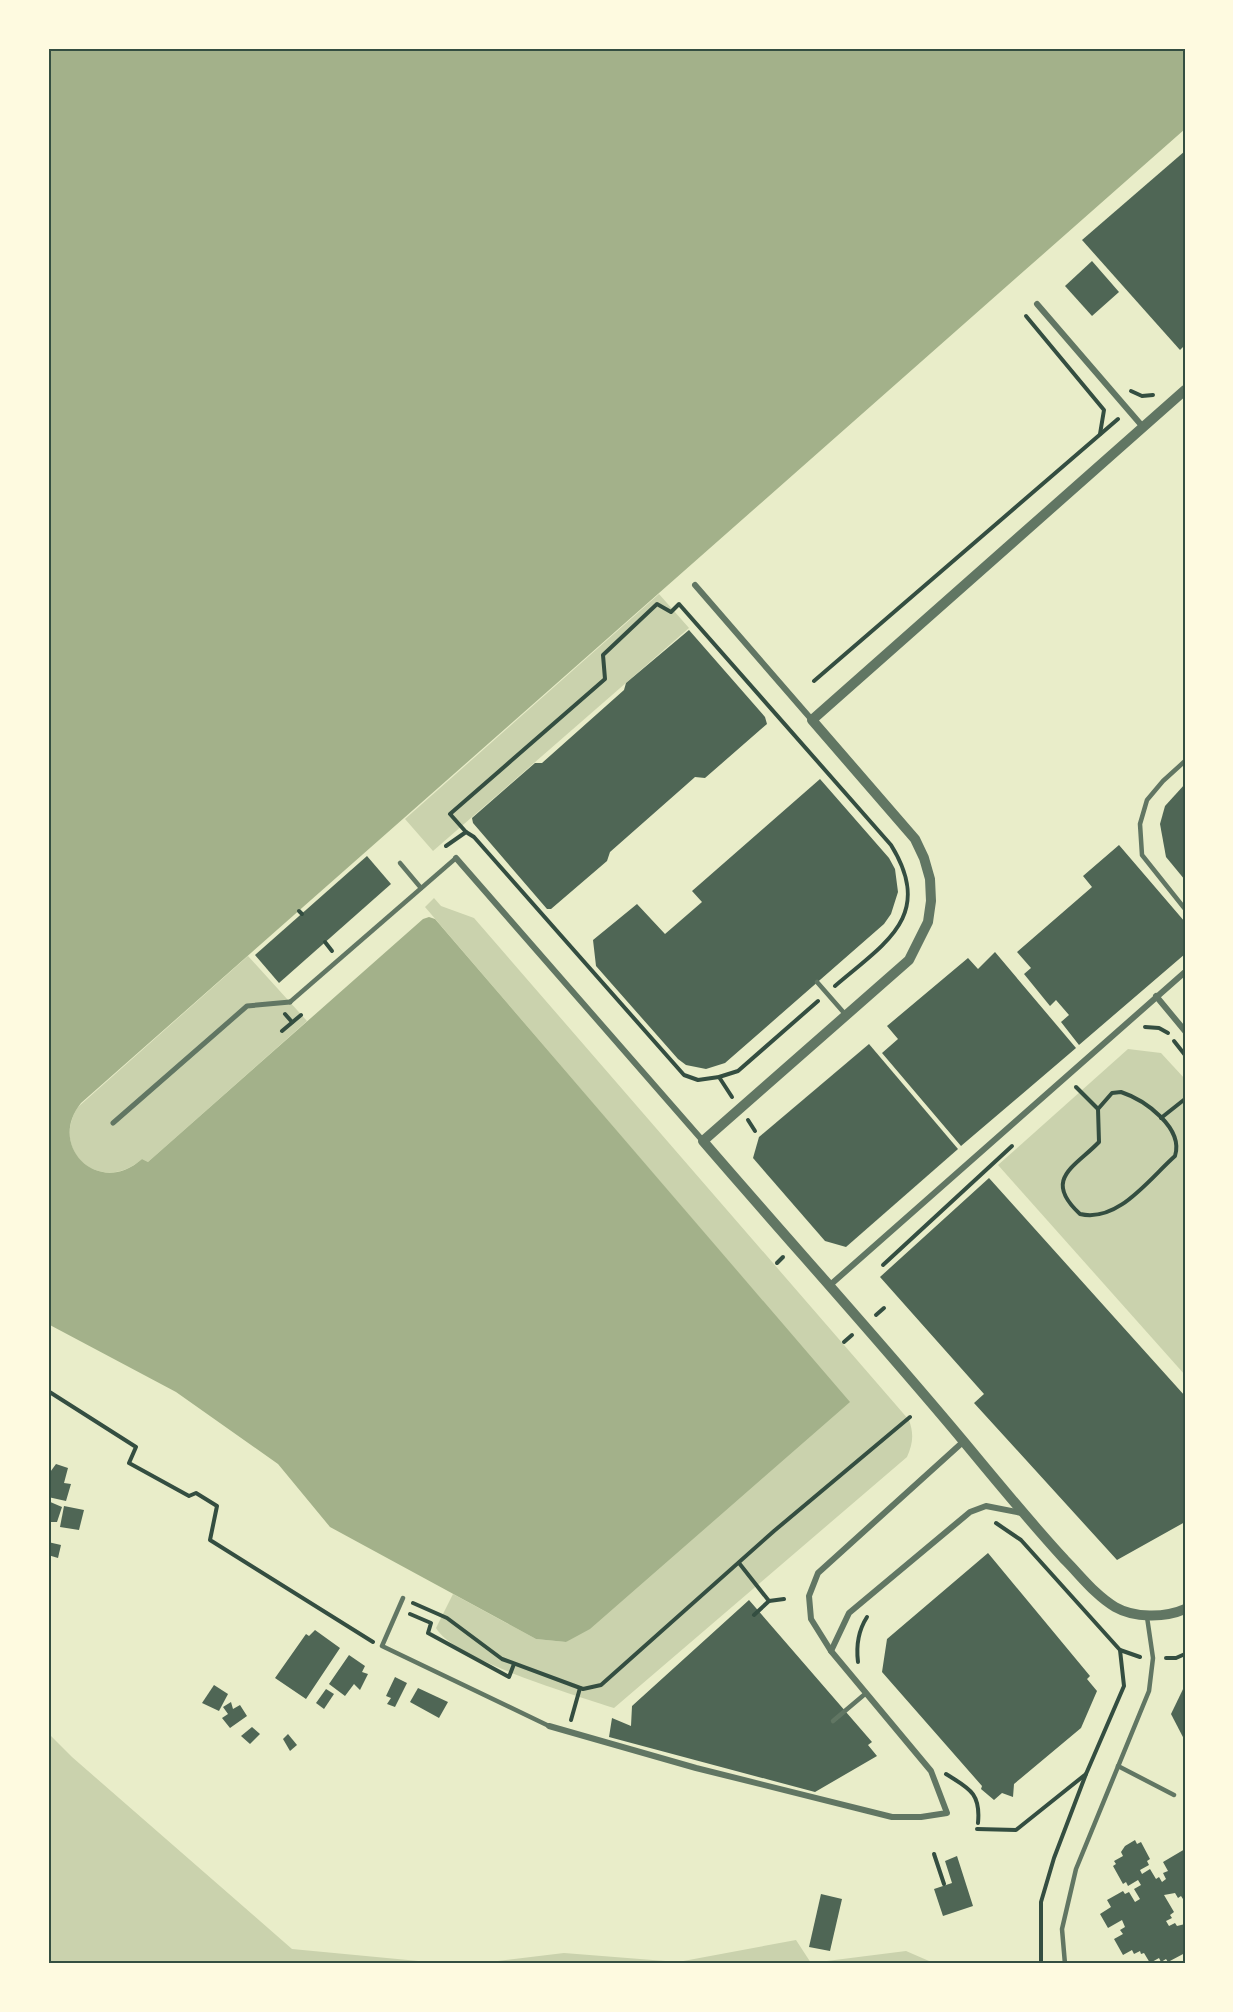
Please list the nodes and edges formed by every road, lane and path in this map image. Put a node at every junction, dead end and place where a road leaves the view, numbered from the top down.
1 (1037, 304) dead end
2 (1026, 316) dead end
3 (1185, 390) edge
4 (1158, 392) dead end
5 (1129, 410) junction
6 (1143, 427) junction
7 (1100, 435) junction
8 (695, 585) dead end
9 (814, 681) dead end
10 (812, 720) junction
11 (1185, 761) edge
12 (466, 832) junction
13 (438, 854) dead end
14 (456, 858) joint
15 (400, 863) dead end
16 (421, 888) junction
17 (1185, 909) edge
18 (1185, 972) edge
19 (817, 982) dead end
20 (827, 993) junction
21 (1156, 996) junction
22 (290, 1002) joint
23 (301, 1015) dead end
24 (846, 1016) junction
25 (1145, 1027) dead end
26 (282, 1031) dead end
27 (1185, 1031) edge
28 (1185, 1055) edge
29 (1067, 1095) dead end
30 (1185, 1099) edge
31 (1098, 1109) junction
32 (1161, 1118) junction
33 (113, 1123) dead end
34 (702, 1141) junction
35 (1015, 1143) dead end
36 (883, 1265) dead end
37 (829, 1286) junction
38 (48, 1391) edge
39 (910, 1417) dead end
40 (964, 1442) junction
41 (1022, 1513) junction
42 (994, 1522) dead end
43 (739, 1563) junction
44 (403, 1598) dead end
45 (784, 1599) dead end
46 (769, 1601) junction
47 (399, 1608) junction
48 (427, 1609) dead end
49 (1185, 1609) edge
50 (868, 1614) dead end
51 (1146, 1614) junction
52 (754, 1615) dead end
53 (376, 1650) dead end
54 (831, 1651) junction
55 (514, 1664) junction
56 (865, 1670) dead end
57 (580, 1688) junction
58 (866, 1694) junction
59 (832, 1720) dead end
60 (549, 1726) joint
61 (568, 1731) junction
62 (1118, 1766) junction
63 (941, 1767) dead end
64 (1086, 1774) junction
65 (1174, 1795) dead end
66 (978, 1823) dead end
67 (977, 1829) dead end
68 (934, 1854) dead end
69 (944, 1884) dead end
70 (1041, 1964) edge
71 (1065, 1964) edge

1 - 5 street
2 - 7 path
3 - 6 street
4 - 5 path
5 - 6 street
5 - 7 path
6 - 10 street
7 - 9 path
8 - 10 street
10 - 24 street
11 - 17 lane
12 - 13 path
12 - 20 path
12 - 20 path
14 - 16 lane
14 - 34 street
15 - 16 lane
16 - 22 lane
18 - 21 street
19 - 20 lane
20 - 24 lane
21 - 27 street
21 - 37 street
22 - 33 street
23 - 26 path
24 - 34 street
25 - 28 path
29 - 31 path
30 - 32 path
31 - 32 path
31 - 32 path
34 - 37 street
35 - 36 path
37 - 40 street
38 - 53 path
39 - 43 path
40 - 41 street
40 - 54 street
41 - 51 street
41 - 54 street
42 - 64 path
43 - 46 path
43 - 57 path
44 - 47 lane
45 - 46 path
46 - 52 path
47 - 55 path
47 - 60 lane
48 - 55 path
49 - 51 street
50 - 56 path
51 - 62 lane
54 - 58 street
55 - 57 path
57 - 61 path
58 - 59 lane
58 - 61 street
60 - 61 street
62 - 65 lane
62 - 71 lane
63 - 66 path
64 - 67 path
64 - 70 path
68 - 69 path

